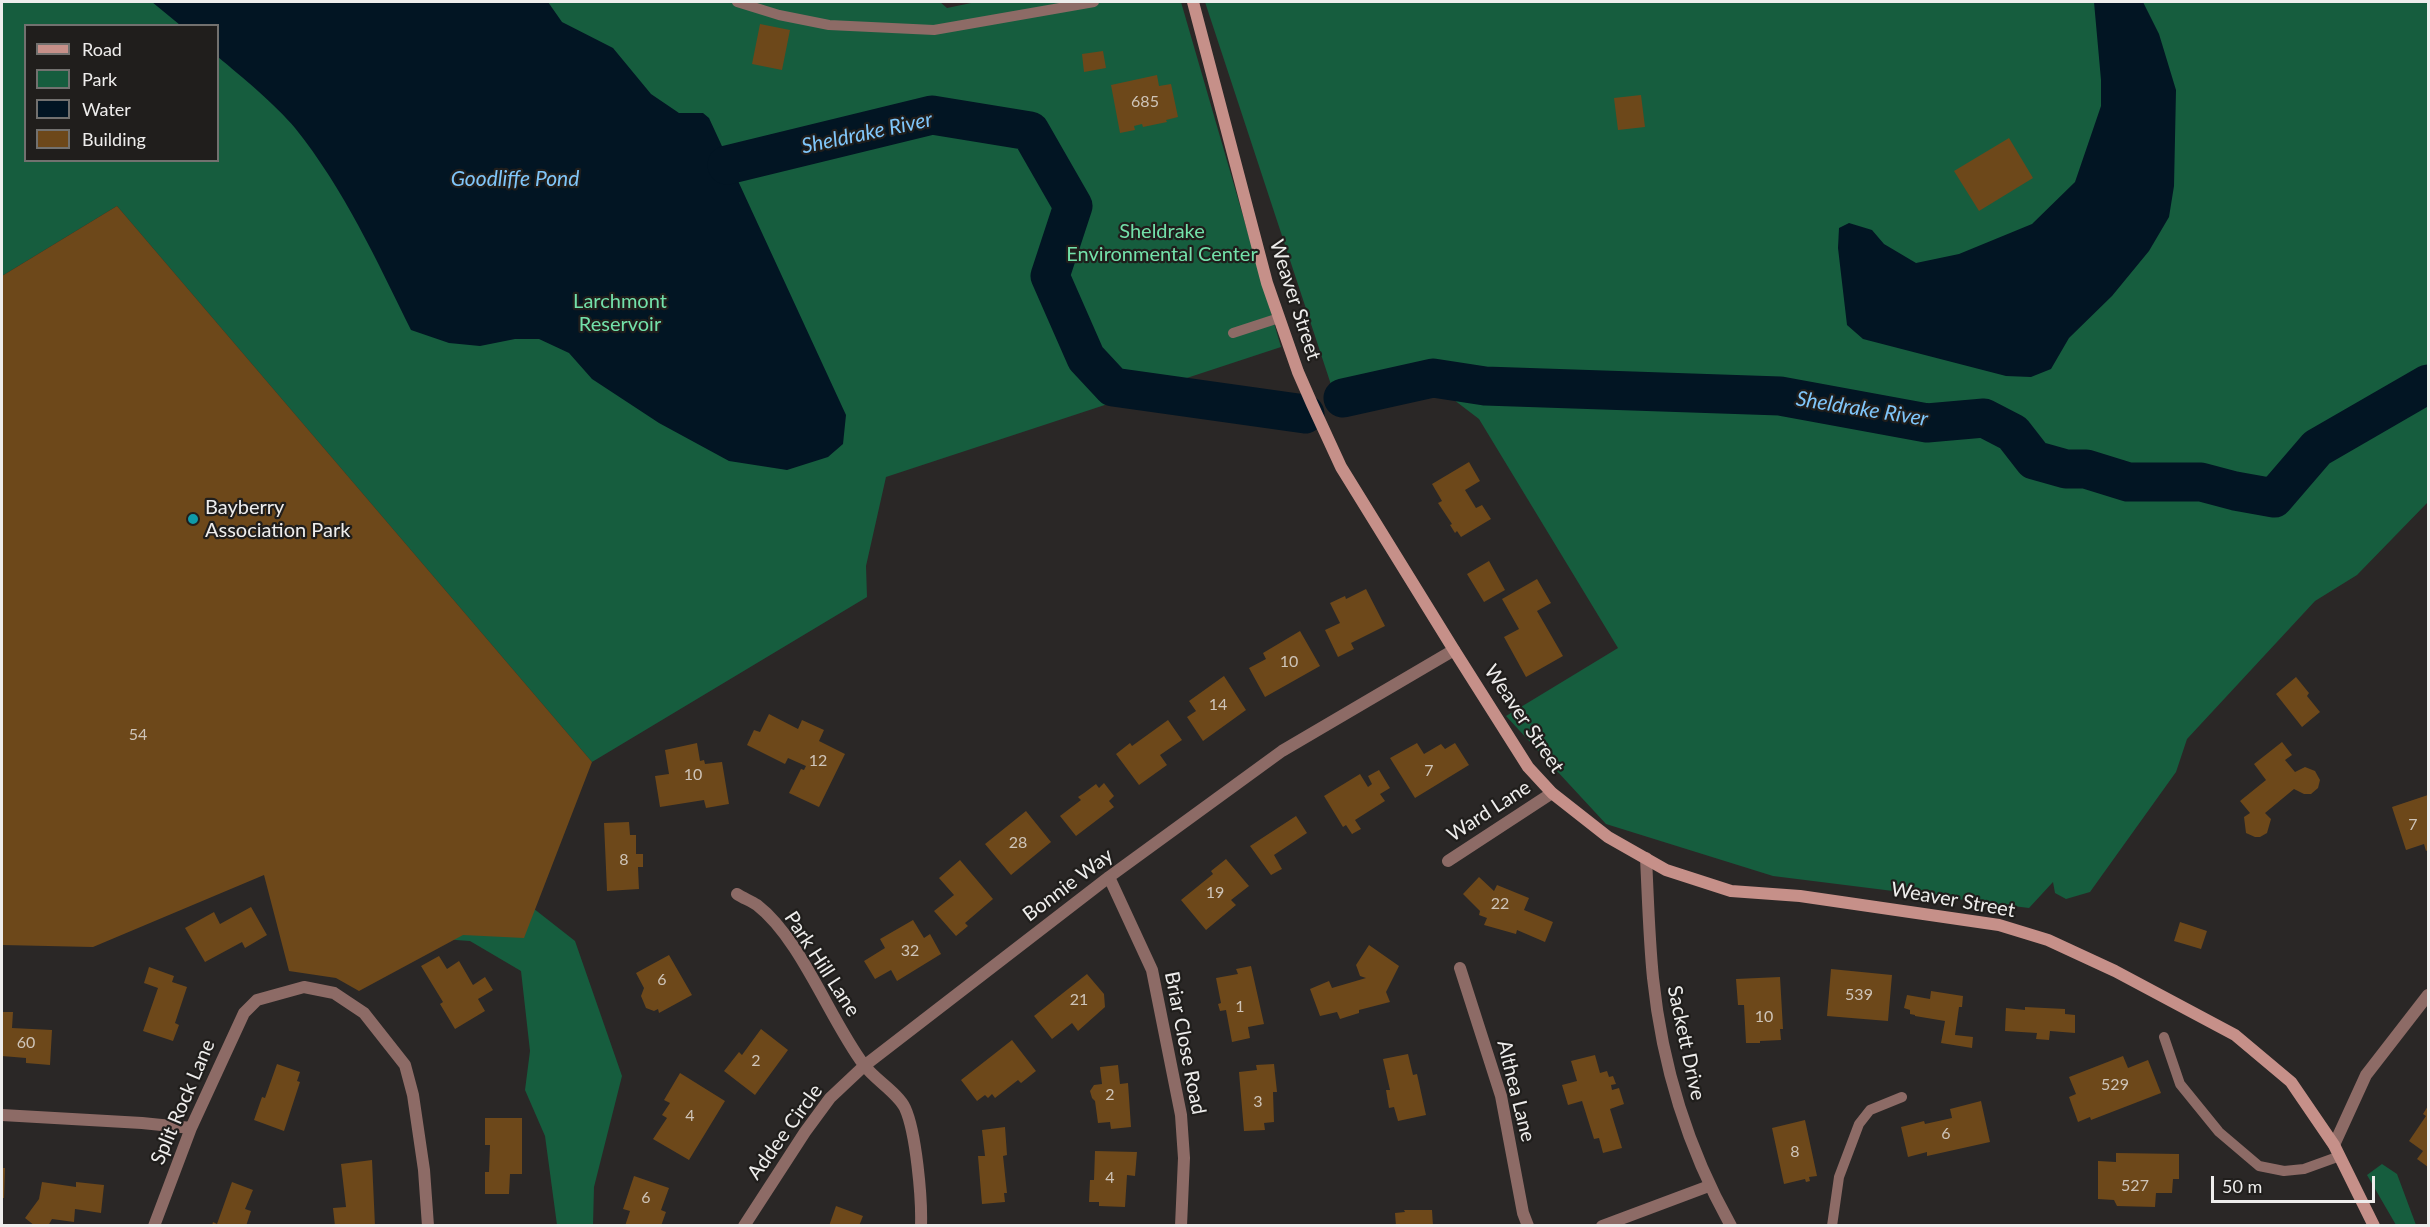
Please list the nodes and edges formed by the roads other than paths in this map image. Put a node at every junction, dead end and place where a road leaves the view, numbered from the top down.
1 (737, 2) edge
2 (1094, 2) edge
3 (1193, 2) edge
4 (1279, 318) junction
5 (1233, 333) dead end
6 (1454, 650) junction
7 (1552, 794) junction
8 (1646, 858) junction
9 (1448, 861) dead end
10 (1109, 877) junction
11 (737, 894) dead end
12 (1460, 968) dead end
13 (2428, 995) edge
14 (2164, 1037) dead end
15 (864, 1066) junction
16 (1902, 1097) dead end
17 (2, 1114) edge
18 (191, 1128) junction
19 (2337, 1150) junction
20 (1709, 1186) junction
21 (154, 1226) edge
22 (428, 1226) edge
23 (744, 1226) edge
24 (921, 1226) edge
25 (1181, 1226) edge
26 (1528, 1226) edge
27 (1602, 1226) edge
28 (1731, 1226) edge
29 (1832, 1226) edge
30 (2374, 1226) edge

1 - 2 lane
3 - 4 main road, Weaver Street
4 - 5 lane
4 - 6 main road, Weaver Street
6 - 7 main road, Weaver Street
6 - 10 street, Bonnie Way
7 - 8 main road, Weaver Street
7 - 9 street, Ward Lane
8 - 19 main road, Weaver Street
8 - 20 street, Sackett Drive
10 - 15 street, Bonnie Way
10 - 25 street, Briar Close Road
11 - 15 street, Park Hill Lane
12 - 26 street, Althea Lane
13 - 19 street
14 - 19 lane
15 - 23 street, Addee Circle
15 - 24 street
16 - 29 lane
17 - 18 street
18 - 21 street, Split Rock Lane
18 - 22 street, Split Rock Lane
19 - 30 main road, Weaver Street
20 - 27 street
20 - 28 street, Sackett Drive

